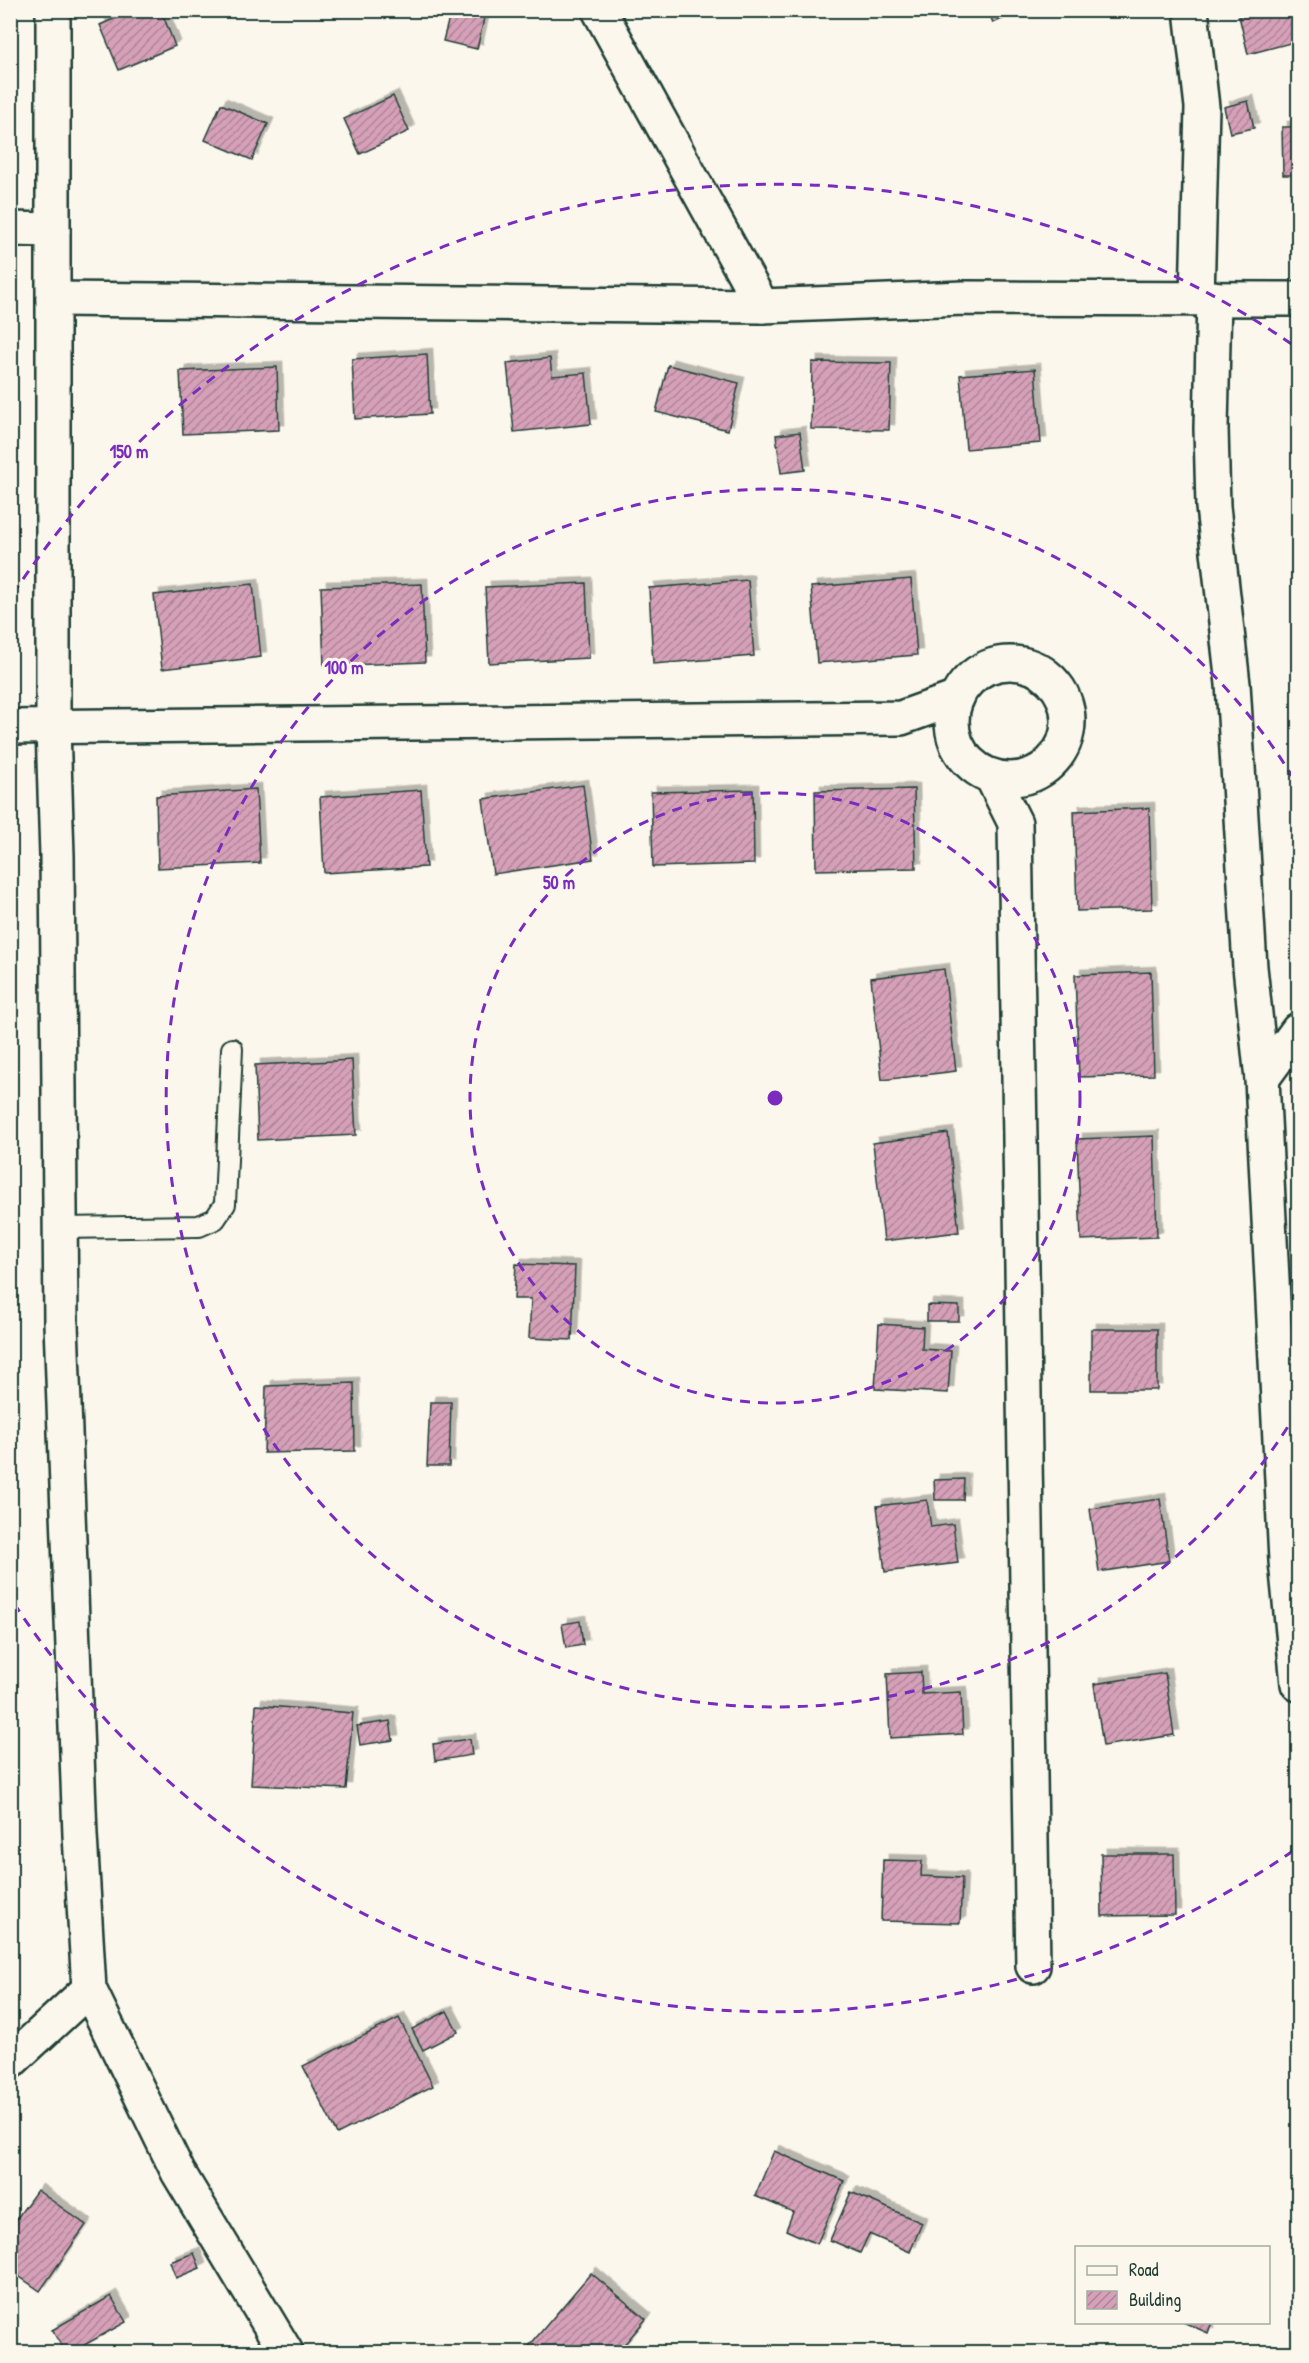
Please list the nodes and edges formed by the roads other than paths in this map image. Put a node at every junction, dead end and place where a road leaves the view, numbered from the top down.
1 (53, 10) edge
2 (599, 10) edge
3 (1191, 10) edge
4 (10, 229) edge
5 (53, 230) junction
6 (1205, 298) junction
7 (53, 299) junction
8 (1299, 299) edge
9 (762, 306) junction
10 (957, 698) junction
11 (901, 718) junction
12 (10, 727) edge
13 (53, 727) junction
14 (961, 752) junction
15 (1048, 767) junction
16 (992, 777) junction
17 (1015, 822) junction
18 (1299, 1030) edge
19 (232, 1049) dead end
20 (1262, 1079) junction
21 (61, 1228) junction
22 (1299, 1684) edge
23 (1033, 1966) dead end
24 (89, 1989) junction
25 (10, 2062) edge
26 (286, 2352) edge

1 - 5 street
2 - 9 street
3 - 6 street
4 - 5 street
5 - 7 street
6 - 8 street
6 - 9 street
6 - 20 street
7 - 9 street
7 - 13 street
10 - 11 street
10 - 14 street
10 - 15 street
11 - 13 street
11 - 14 street
12 - 13 street
13 - 21 street
14 - 16 street
15 - 16 street
15 - 17 street
16 - 17 street
17 - 23 street
18 - 20 street
19 - 21 lane
20 - 22 street
21 - 24 street
24 - 25 street
24 - 26 street

